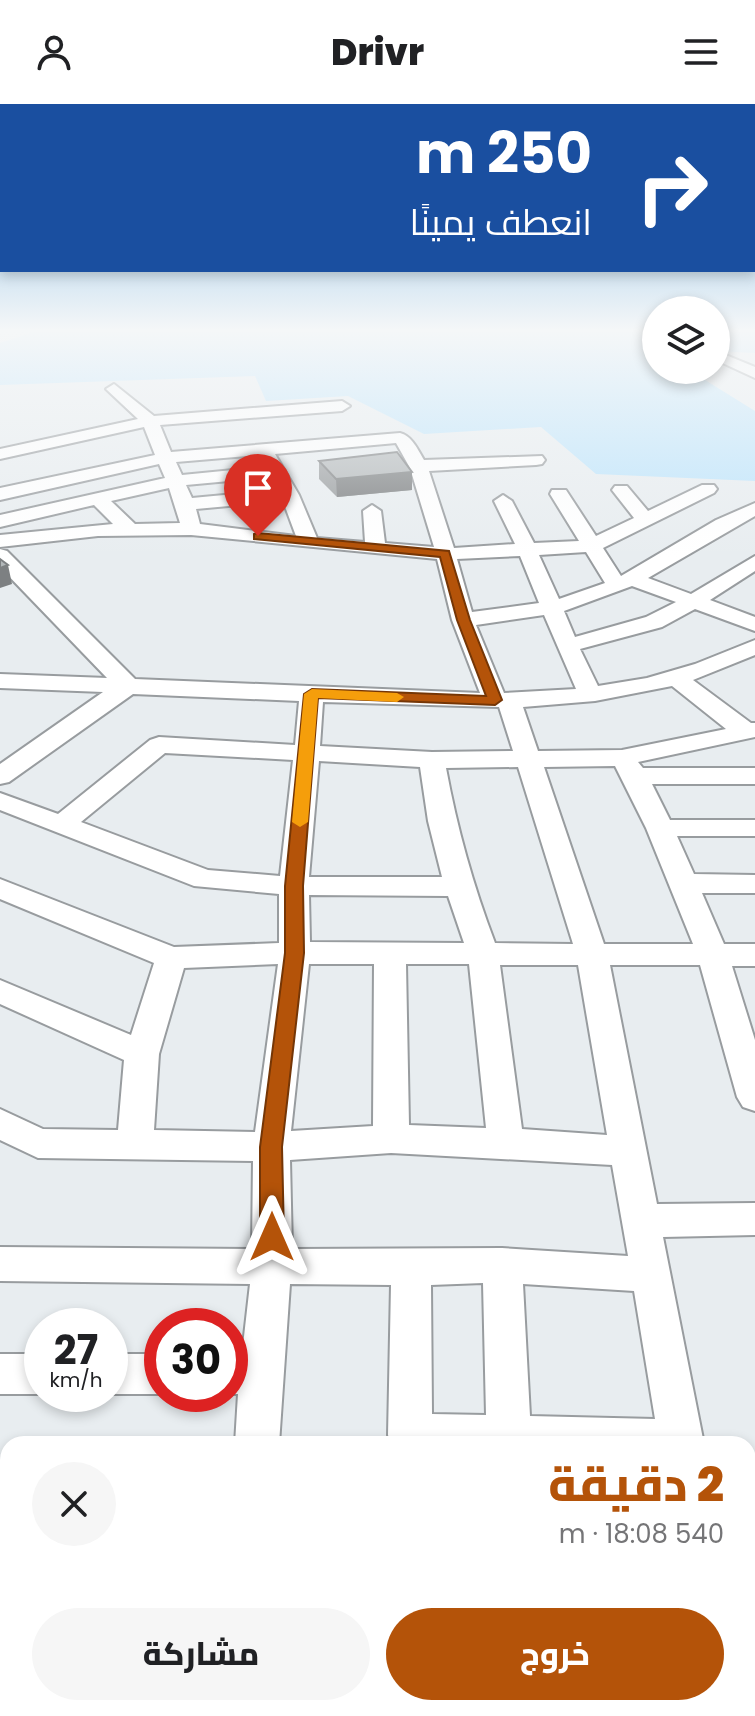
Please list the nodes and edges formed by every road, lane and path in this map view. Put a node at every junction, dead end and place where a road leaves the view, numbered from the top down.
1 (133, 406) edge
2 (339, 406) edge
3 (251, 413) junction
4 (150, 421) junction
5 (261, 441) junction
6 (518, 443) dead end
7 (162, 450) junction
8 (0, 454) edge
9 (493, 462) junction
10 (418, 466) junction
11 (533, 468) dead end
12 (276, 471) junction
13 (174, 481) junction
14 (621, 490) dead end
15 (0, 494) edge
16 (559, 494) dead end
17 (290, 495) junction
18 (98, 499) junction
19 (503, 501) dead end
20 (186, 504) junction
21 (755, 509) edge
22 (372, 511) dead end
23 (733, 518) junction
24 (645, 519) junction
25 (0, 521) edge
26 (129, 529) junction
27 (191, 529) junction
28 (755, 529) edge
29 (0, 541) edge
30 (309, 543) junction
31 (592, 546) junction
32 (376, 548) junction
33 (529, 548) junction
34 (445, 554) junction
35 (0, 555) edge
36 (755, 562) edge
37 (624, 582) junction
38 (693, 602) junction
39 (551, 610) junction
40 (463, 620) junction
41 (755, 624) edge
42 (566, 646) junction
43 (755, 647) edge
44 (676, 678) junction
45 (0, 681) edge
46 (128, 686) junction
47 (312, 694) junction
48 (590, 694) junction
49 (502, 700) junction
50 (750, 731) edge
51 (307, 752) junction
52 (432, 760) junction
53 (529, 760) junction
54 (628, 767) junction
55 (0, 776) edge
56 (755, 776) edge
57 (0, 801) edge
58 (61, 825) junction
59 (660, 828) junction
60 (755, 828) edge
61 (684, 883) junction
62 (755, 884) edge
63 (294, 886) junction
64 (459, 887) junction
65 (0, 888) edge
66 (295, 953) junction
67 (390, 954) junction
68 (483, 954) junction
69 (592, 955) junction
70 (713, 955) junction
71 (755, 955) edge
72 (171, 958) junction
73 (0, 991) edge
74 (746, 1032) edge
75 (142, 1054) junction
76 (755, 1097) edge
77 (0, 1123) edge
78 (391, 1139) junction
79 (506, 1143) junction
80 (135, 1147) junction
81 (271, 1147) junction
82 (629, 1151) junction
83 (755, 1219) edge
84 (642, 1221) junction
85 (0, 1264) edge
86 (502, 1265) junction
87 (272, 1266) junction
88 (411, 1268) junction
89 (653, 1275) junction
90 (248, 1362) edge
91 (0, 1374) edge
92 (24, 1374) edge
93 (248, 1392) edge
94 (256, 1436) edge
95 (460, 1436) edge
96 (509, 1436) edge
97 (681, 1436) edge

1 - 4 street
2 - 3 street
3 - 4 street
3 - 5 street
4 - 7 street
4 - 8 street
5 - 7 street
5 - 10 street
5 - 12 street
6 - 9 street
7 - 13 street
7 - 15 street
9 - 10 street
9 - 11 street
10 - 34 street
12 - 13 street
12 - 17 street
13 - 18 street
13 - 20 street
14 - 24 street
16 - 31 street
17 - 20 street
17 - 30 street
18 - 25 street
18 - 26 street
19 - 33 street
20 - 27 street
21 - 23 street
22 - 32 street
23 - 24 street
23 - 28 street
23 - 37 street
24 - 31 street
26 - 27 street
26 - 29 street
27 - 30 street
30 - 32 street
31 - 33 street
31 - 37 street
32 - 34 street
33 - 34 street
33 - 39 street
34 - 40 street
35 - 46 street
36 - 38 street
37 - 38 street
37 - 39 street
38 - 41 street
38 - 42 street
39 - 40 street
39 - 42 street
40 - 49 street
42 - 48 street
43 - 44 street
44 - 48 street
44 - 50 street
45 - 46 street
46 - 47 street
46 - 55 street
47 - 49 street
47 - 51 street
48 - 49 street
49 - 53 street
50 - 54 street
51 - 52 street
51 - 58 street
51 - 63 street
52 - 53 street
52 - 64 street
53 - 54 street
53 - 69 street
54 - 56 street
54 - 59 street
57 - 58 street
58 - 63 street
59 - 60 street
59 - 61 street
61 - 62 street
61 - 70 street
63 - 64 street
63 - 66 street
64 - 68 street
65 - 72 street
66 - 67 street
66 - 72 street
66 - 81 street
67 - 68 street
67 - 78 street
68 - 69 street
68 - 79 street
69 - 70 street
69 - 82 street
70 - 71 street
70 - 74 street
72 - 75 street
73 - 75 street
74 - 76 street
75 - 80 street
77 - 80 street
78 - 79 street
78 - 81 street
79 - 82 street
80 - 81 street
81 - 87 street
82 - 84 street
83 - 84 street
84 - 89 street
85 - 87 street
86 - 88 street
86 - 89 street
86 - 96 street
87 - 88 street
87 - 90 street
88 - 95 street
89 - 97 street
91 - 92 street
93 - 94 street

